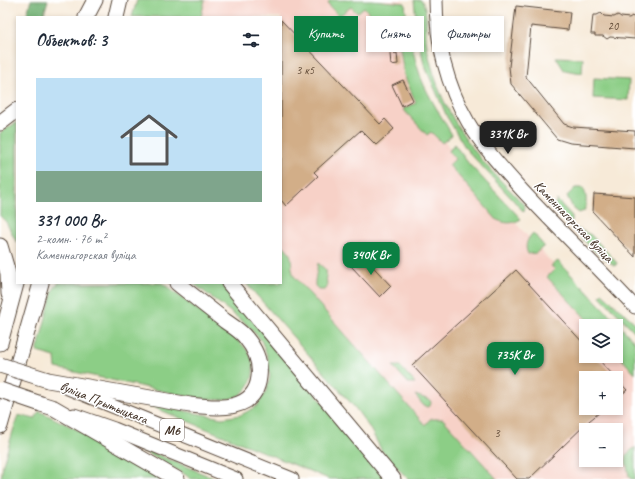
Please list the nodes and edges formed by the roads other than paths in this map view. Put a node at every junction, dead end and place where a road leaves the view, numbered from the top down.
1 (95, 0) edge
2 (436, 0) edge
3 (87, 16) edge
4 (91, 16) edge
5 (16, 111) edge
6 (0, 122) edge
7 (0, 246) edge
8 (16, 284) edge
9 (41, 284) edge
10 (46, 284) edge
11 (178, 284) edge
12 (230, 284) edge
13 (10, 305) junction
14 (635, 307) edge
15 (34, 309) junction
16 (0, 343) edge
17 (0, 365) edge
18 (50, 381) junction
19 (0, 390) edge
20 (47, 406) junction
21 (0, 426) edge
22 (177, 479) edge
23 (236, 479) edge
24 (292, 479) edge
25 (393, 479) edge

1 - 3 highway
1 - 4 highway
2 - 14 main road, Каменнагорская вуліца
5 - 6 highway
7 - 13 highway
8 - 13 highway
9 - 15 highway
10 - 15 highway
11 - 18 highway
12 - 25 highway
13 - 16 highway
15 - 21 highway
17 - 18 highway, М6, bridge
18 - 24 main road, вуліца Прытыцкага / М6
19 - 20 highway, М6, bridge
20 - 22 highway
20 - 23 main road, вуліца Прытыцкага / М6

